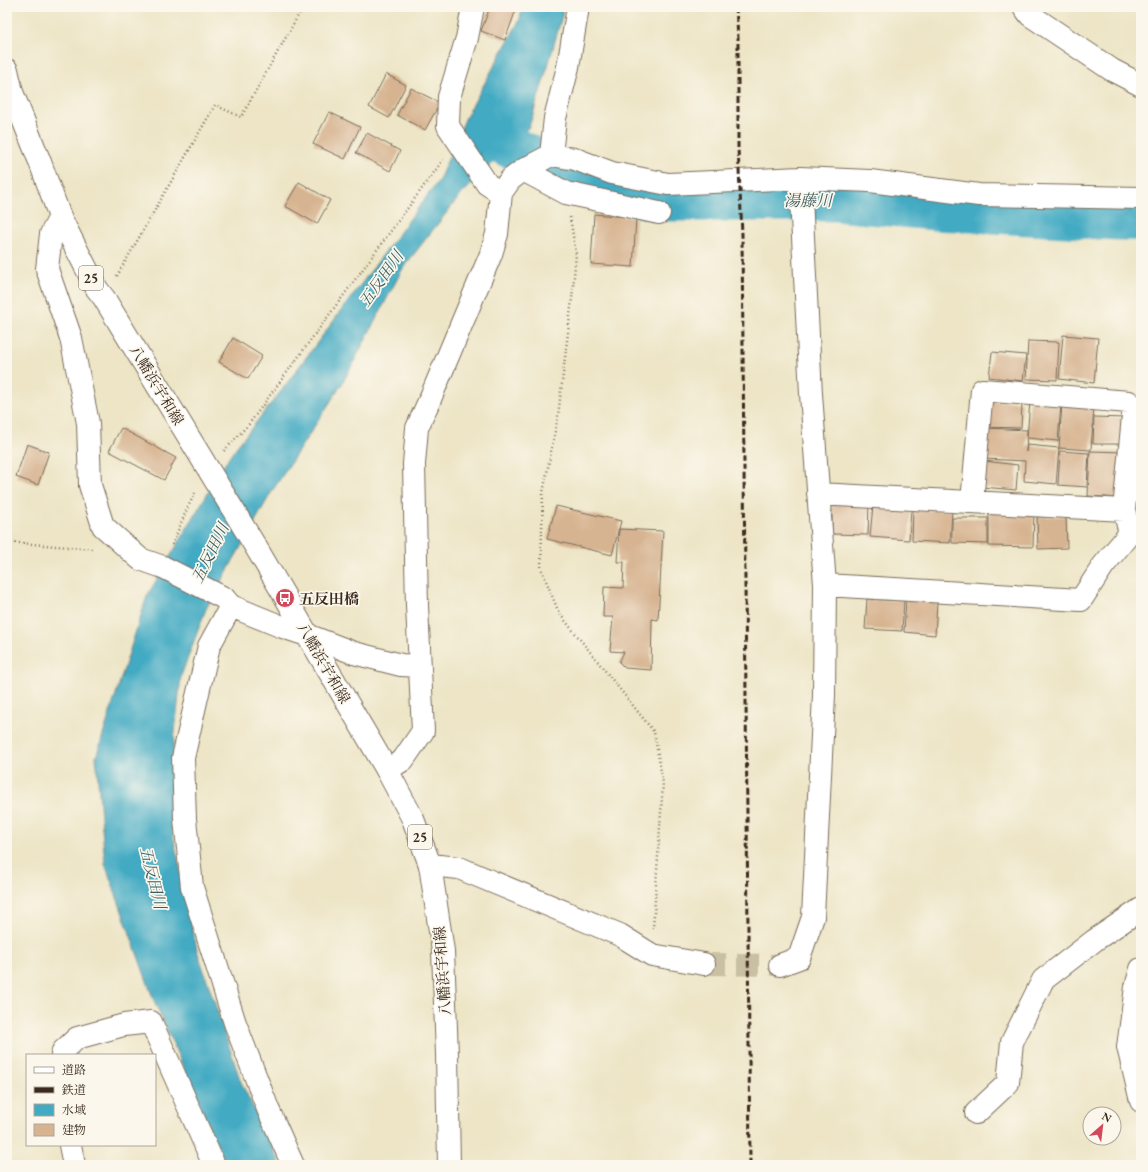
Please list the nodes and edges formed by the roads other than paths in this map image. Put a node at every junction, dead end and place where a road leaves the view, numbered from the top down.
1 (474, 7) edge
2 (578, 7) edge
3 (1024, 7) edge
4 (7, 70) edge
5 (1141, 85) edge
6 (10, 91) edge
7 (537, 162) junction
8 (800, 183) junction
9 (494, 189) junction
10 (1141, 198) edge
11 (659, 213) dead end
12 (60, 217) junction
13 (818, 494) junction
14 (972, 502) junction
15 (1124, 510) junction
16 (1135, 530) edge
17 (824, 585) junction
18 (228, 602) junction
19 (308, 635) junction
20 (420, 666) junction
21 (387, 770) junction
22 (430, 865) junction
23 (1141, 909) edge
24 (704, 964) tunnel mouth
25 (780, 965) tunnel mouth
26 (1141, 969) edge
27 (62, 1054) edge
28 (1141, 1101) edge
29 (976, 1113) dead end
30 (70, 1146) edge
31 (74, 1165) edge
32 (214, 1165) edge
33 (294, 1165) edge
34 (449, 1165) edge

1 - 9 street
2 - 7 street
3 - 5 street
4 - 6 street, 八幡浜宇和線 / 25
6 - 12 street, 八幡浜宇和線 / 25
7 - 8 street
7 - 9 street
7 - 11 street
8 - 10 street
8 - 13 street
9 - 20 street
12 - 18 street
12 - 19 street, 八幡浜宇和線 / 25
13 - 14 street
13 - 17 street
14 - 15 street
14 - 15 street
15 - 16 street
16 - 17 street
17 - 25 street
18 - 19 street
18 - 33 street
19 - 20 street
19 - 21 street, 八幡浜宇和線 / 25
20 - 21 street
21 - 22 street, 八幡浜宇和線 / 25
22 - 24 street
22 - 34 street, 八幡浜宇和線 / 25
23 - 29 street
26 - 28 street
27 - 32 street
30 - 31 street

